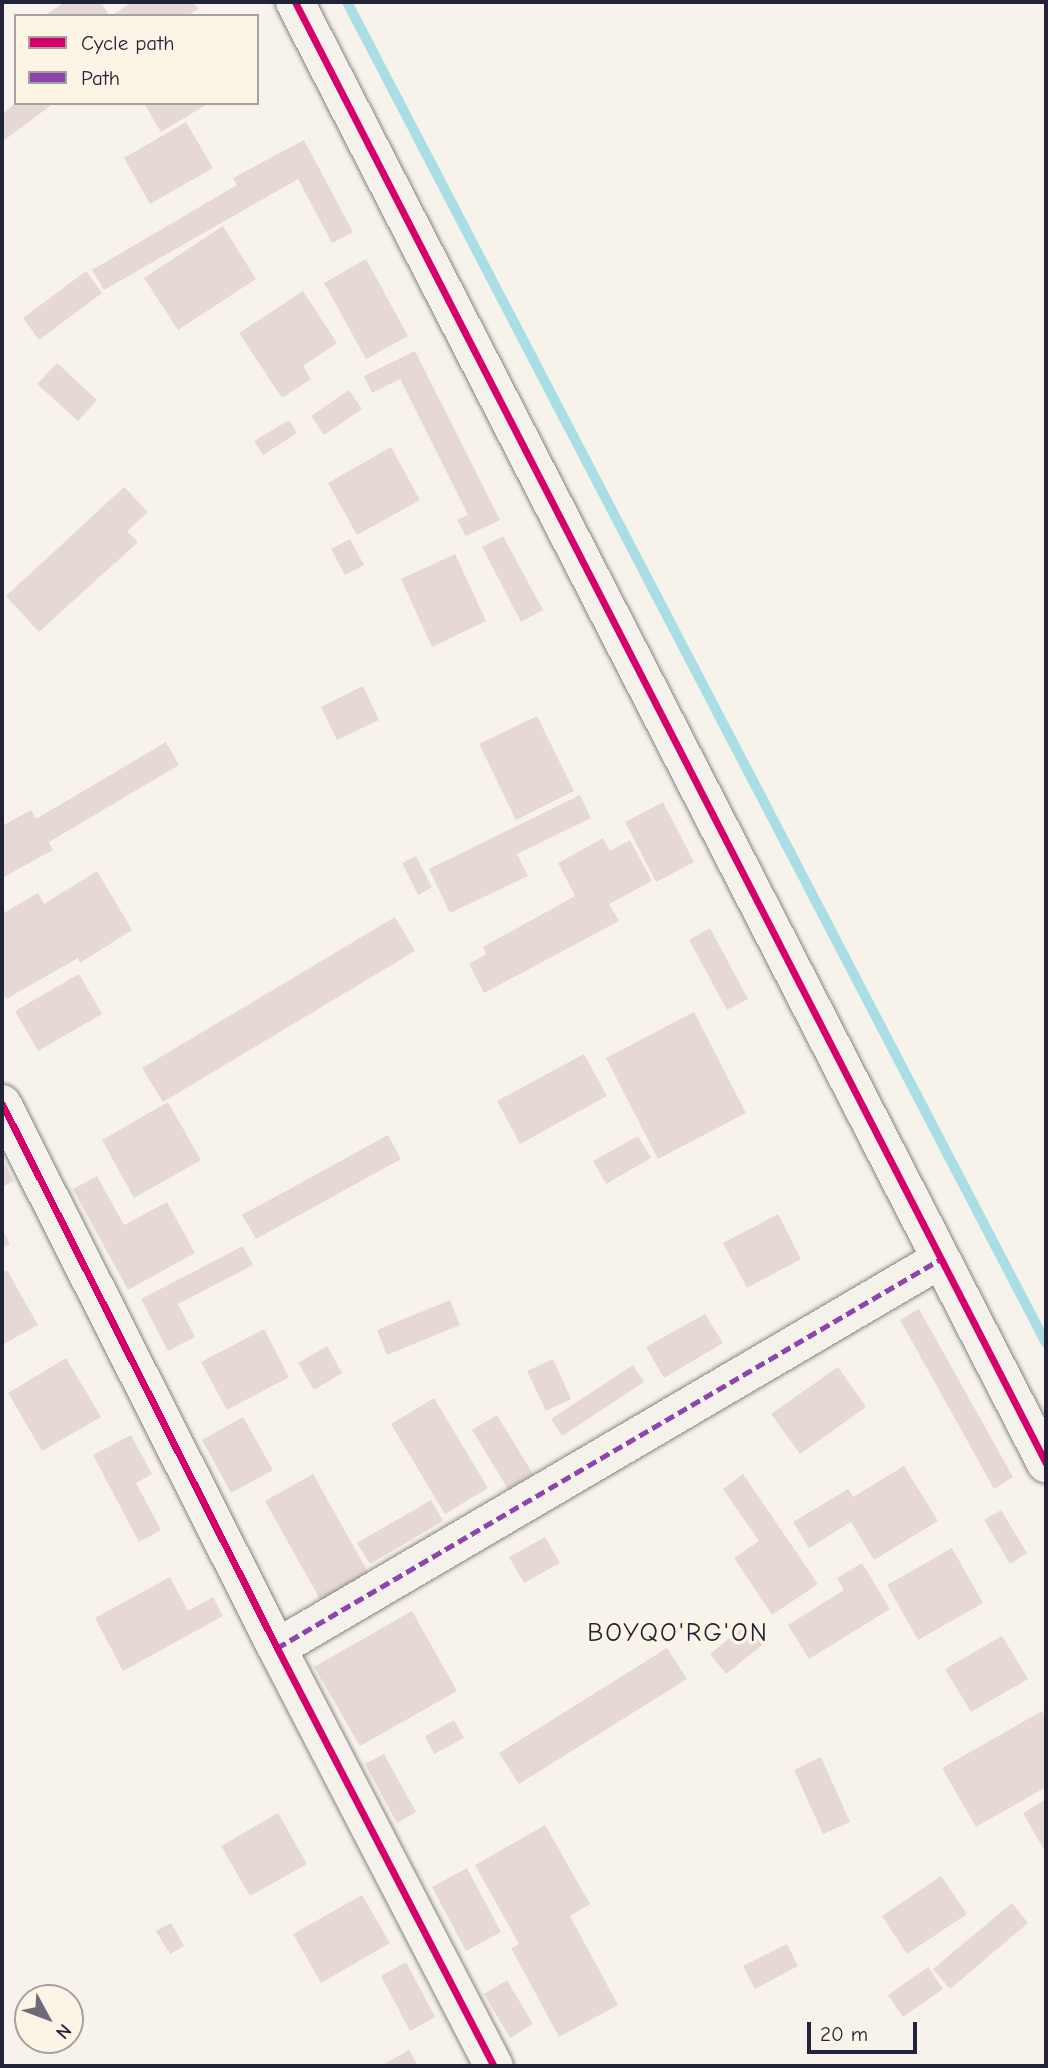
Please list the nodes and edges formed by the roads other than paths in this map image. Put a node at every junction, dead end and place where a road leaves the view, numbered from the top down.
1 (295, 2) edge
2 (2, 1104) edge
3 (939, 1260) junction
4 (1046, 1464) edge
5 (277, 1648) junction
6 (494, 2066) edge

1 - 3 street
2 - 5 street
3 - 4 street
3 - 5 street
5 - 6 street

